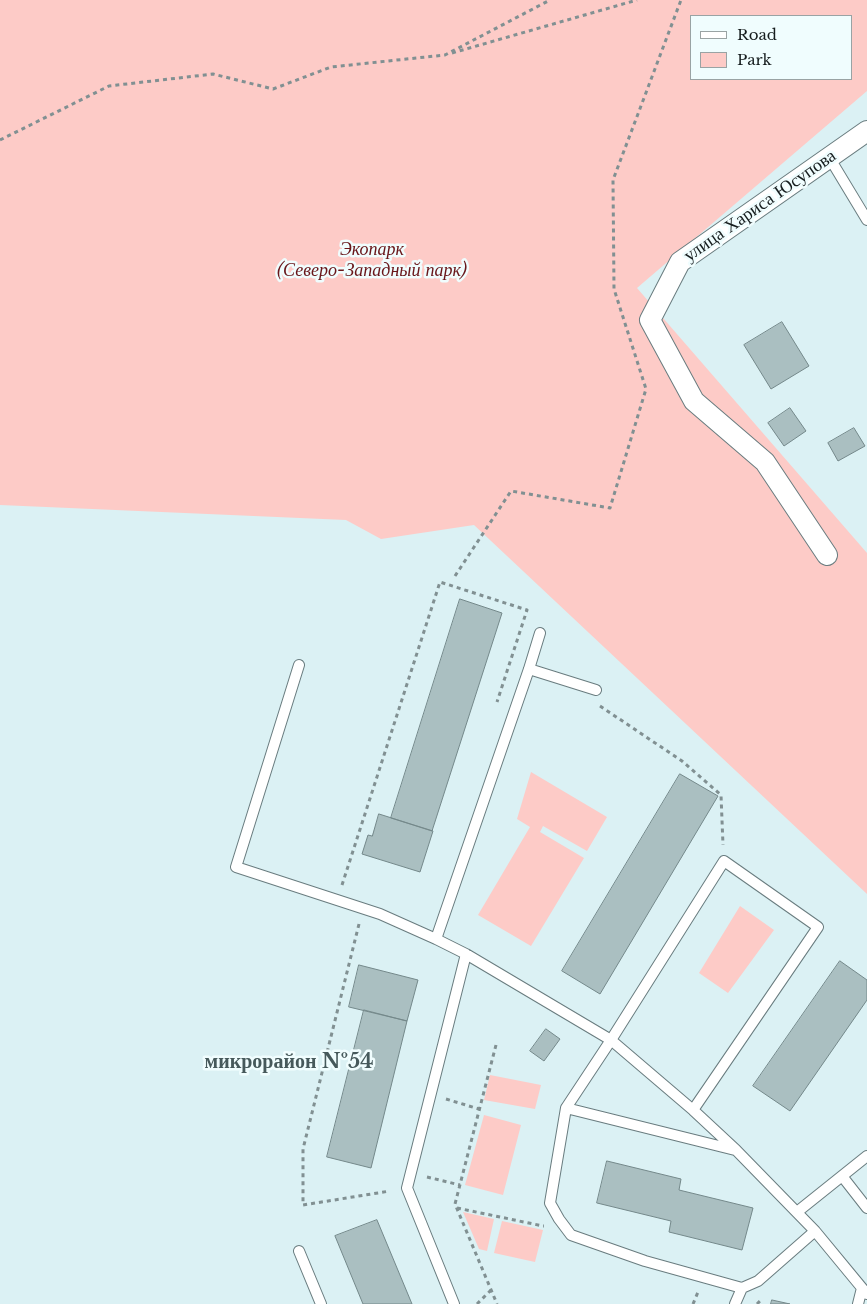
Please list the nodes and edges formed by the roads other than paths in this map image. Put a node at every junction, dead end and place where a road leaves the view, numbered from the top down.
1 (867, 131) edge
2 (829, 157) junction
3 (867, 220) edge
4 (827, 555) dead end
5 (540, 633) dead end
6 (298, 665) dead end
7 (529, 669) junction
8 (596, 690) road end
9 (436, 939) junction
10 (466, 954) junction
11 (611, 1040) junction
12 (566, 1108) junction
13 (693, 1110) junction
14 (736, 1150) junction
15 (867, 1156) edge
16 (842, 1176) junction
17 (867, 1208) edge
18 (797, 1212) junction
19 (815, 1231) junction
20 (298, 1251) dead end
21 (742, 1288) junction
22 (865, 1291) edge
23 (321, 1304) edge
24 (454, 1304) edge
25 (735, 1304) edge
26 (858, 1304) edge

1 - 2 street, улица Хариса Юсупова
2 - 3 lane
2 - 4 street, улица Хариса Юсупова
5 - 7 lane
6 - 9 lane
7 - 8 lane
7 - 9 lane
9 - 10 lane
10 - 11 lane
10 - 24 lane
11 - 12 lane
11 - 13 lane
11 - 13 lane
12 - 14 lane
12 - 21 lane
13 - 14 lane
14 - 18 lane
15 - 16 lane
16 - 17 lane
16 - 18 lane
18 - 19 lane
19 - 21 lane
19 - 22 lane
20 - 23 lane
21 - 25 lane
22 - 26 lane

